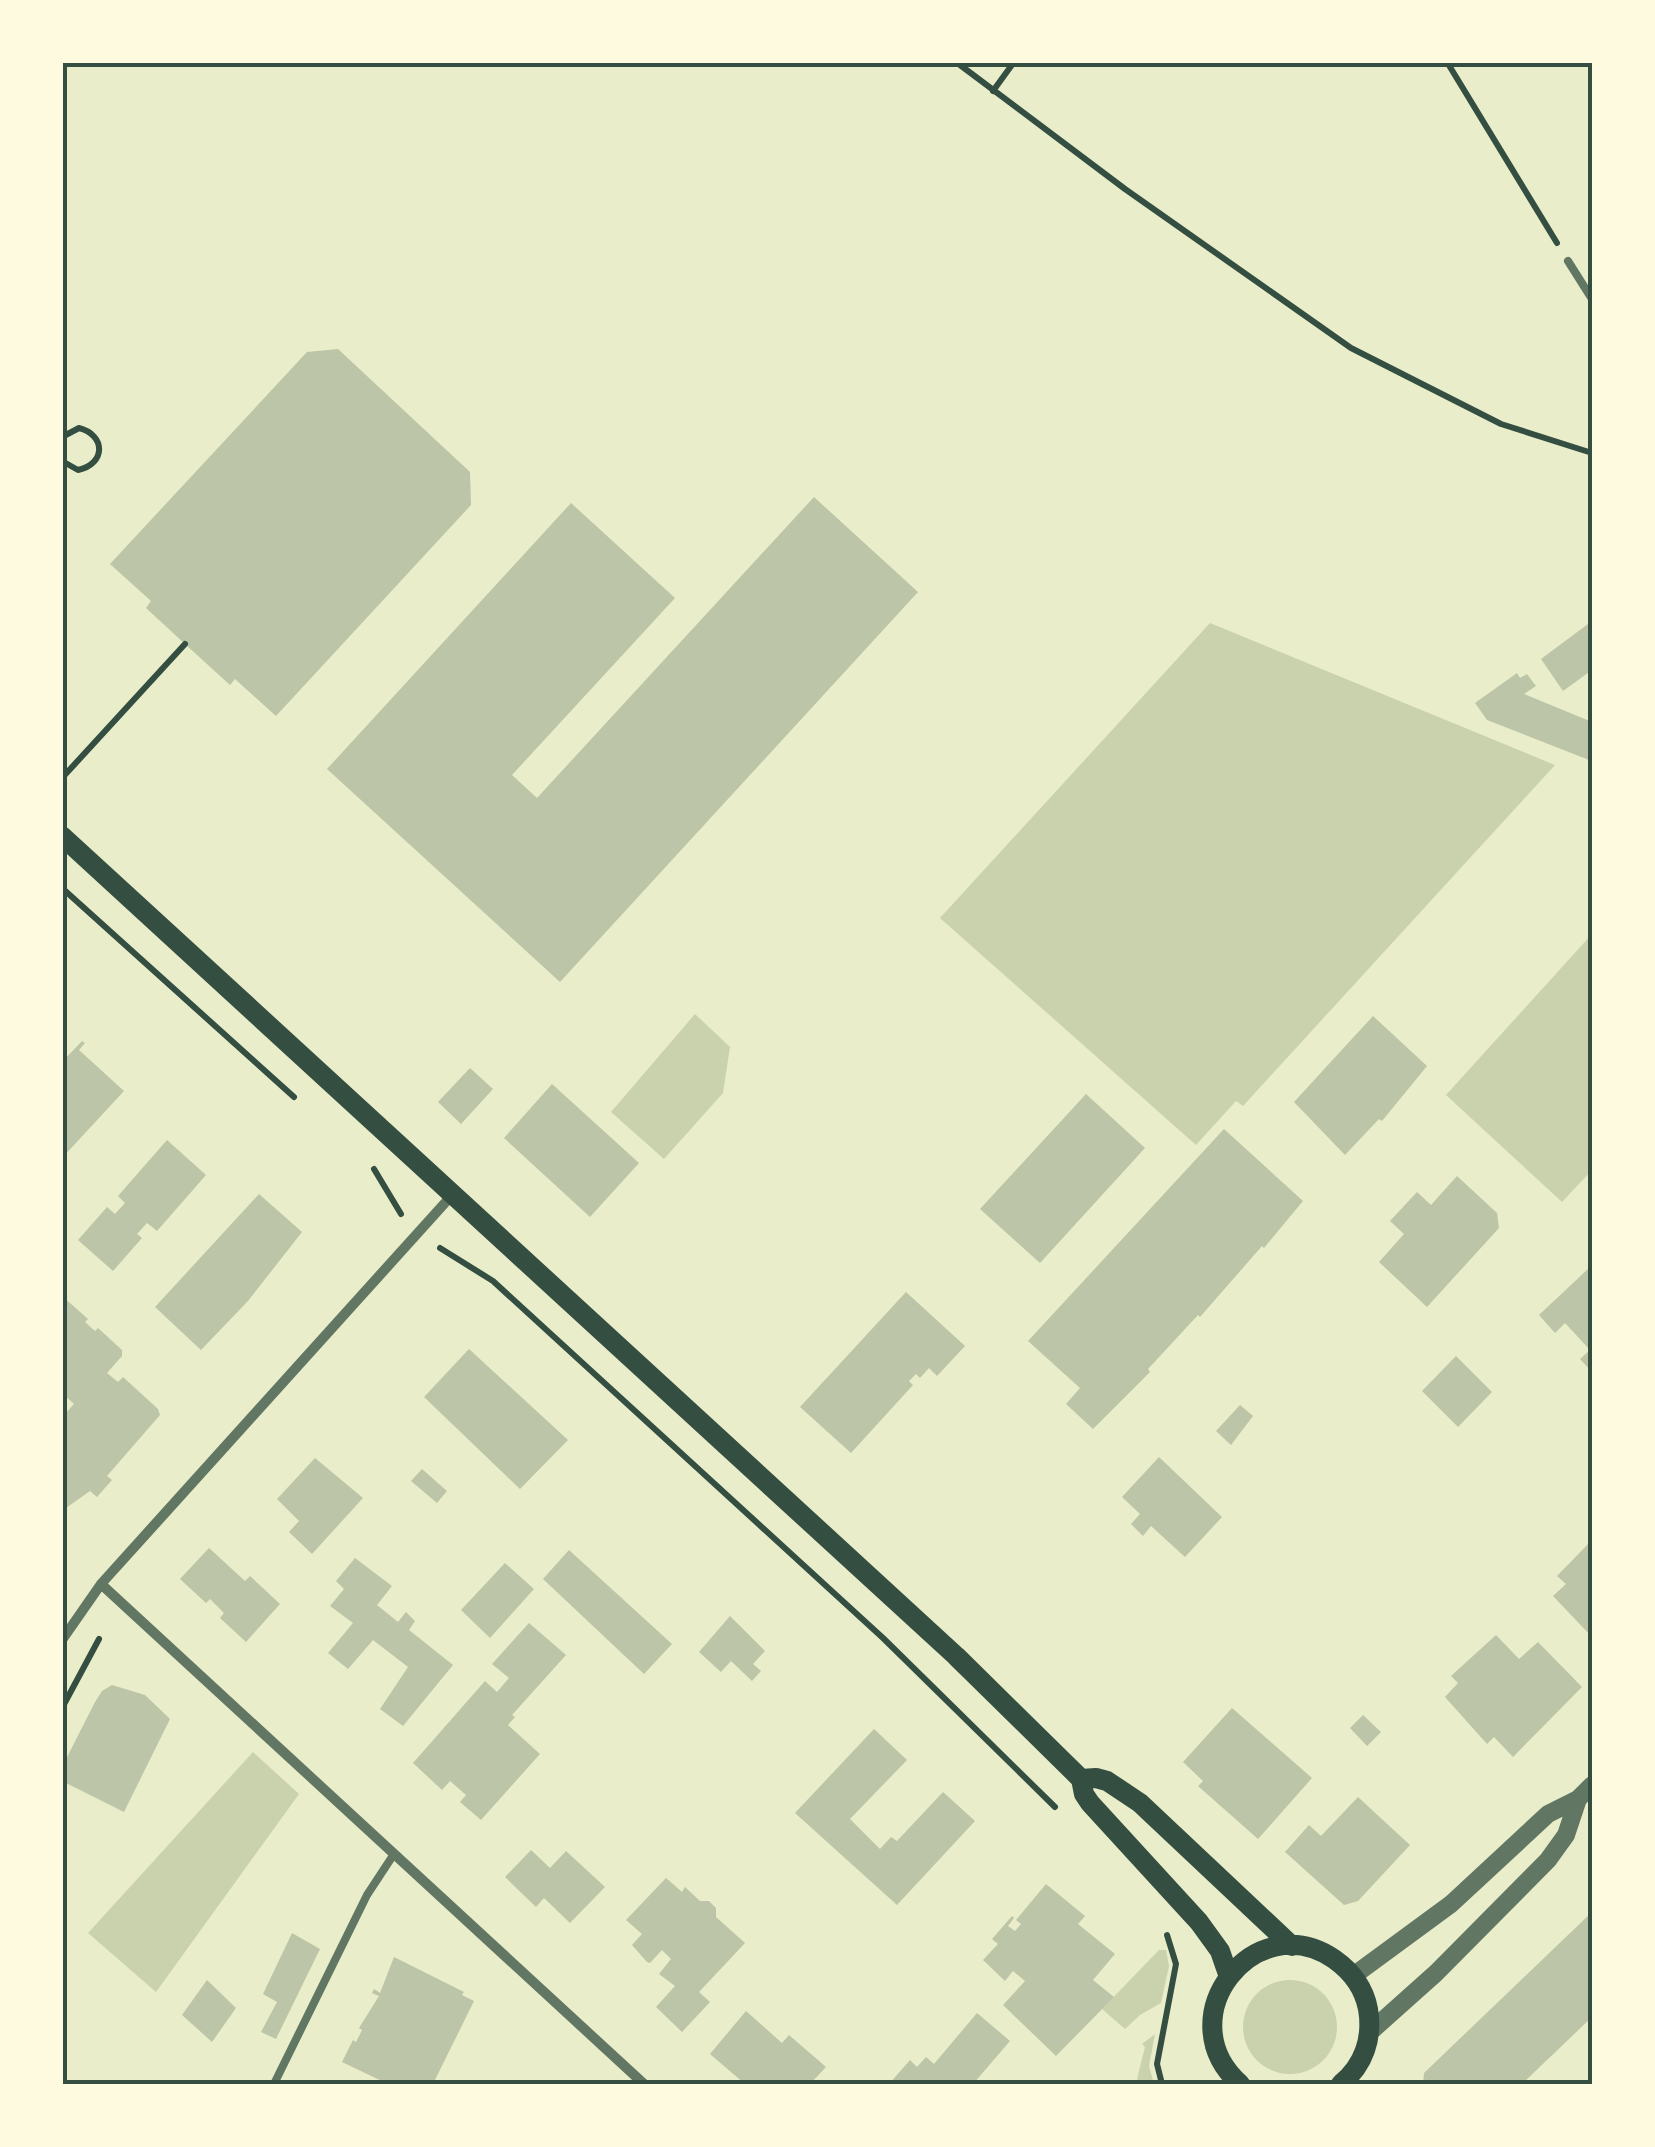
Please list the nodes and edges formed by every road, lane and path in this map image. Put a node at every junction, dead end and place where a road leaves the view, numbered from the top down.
1 (956, 62) edge
2 (1014, 62) edge
3 (1447, 62) edge
4 (993, 91) junction
5 (1568, 261) joint
6 (1592, 299) edge
7 (64, 433) edge
8 (1592, 453) edge
9 (62, 461) edge
10 (186, 644) dead end
11 (62, 778) edge
12 (62, 836) edge
13 (62, 888) edge
14 (306, 1108) dead end
15 (367, 1164) dead end
16 (454, 1193) junction
17 (402, 1215) dead end
18 (436, 1246) dead end
19 (100, 1584) junction
20 (139, 1620) junction
21 (62, 1640) edge
22 (62, 1708) edge
23 (1080, 1780) junction
24 (1592, 1785) edge
25 (1578, 1800) junction
26 (1060, 1812) dead end
27 (394, 1854) junction
28 (1164, 1928) dead end
29 (1292, 1946) junction
30 (1353, 1976) junction
31 (1228, 1977) junction
32 (1370, 2032) junction
33 (1236, 2083) edge
34 (1347, 2083) edge
35 (274, 2084) edge
36 (644, 2084) edge
37 (1162, 2084) edge

1 - 4 path
2 - 4 path
3 - 5 path
4 - 8 path
5 - 6 lane
7 - 9 path
10 - 11 path
12 - 16 main road
13 - 14 path
15 - 17 path
16 - 19 street
16 - 23 main road
18 - 26 path
19 - 20 street
19 - 21 street
20 - 22 path
20 - 27 street
23 - 29 main road
23 - 31 main road
24 - 25 street
25 - 30 street
25 - 32 street
27 - 35 lane
27 - 36 street
28 - 37 path
29 - 30 main road
29 - 31 main road
30 - 32 main road
31 - 33 main road
32 - 34 main road

